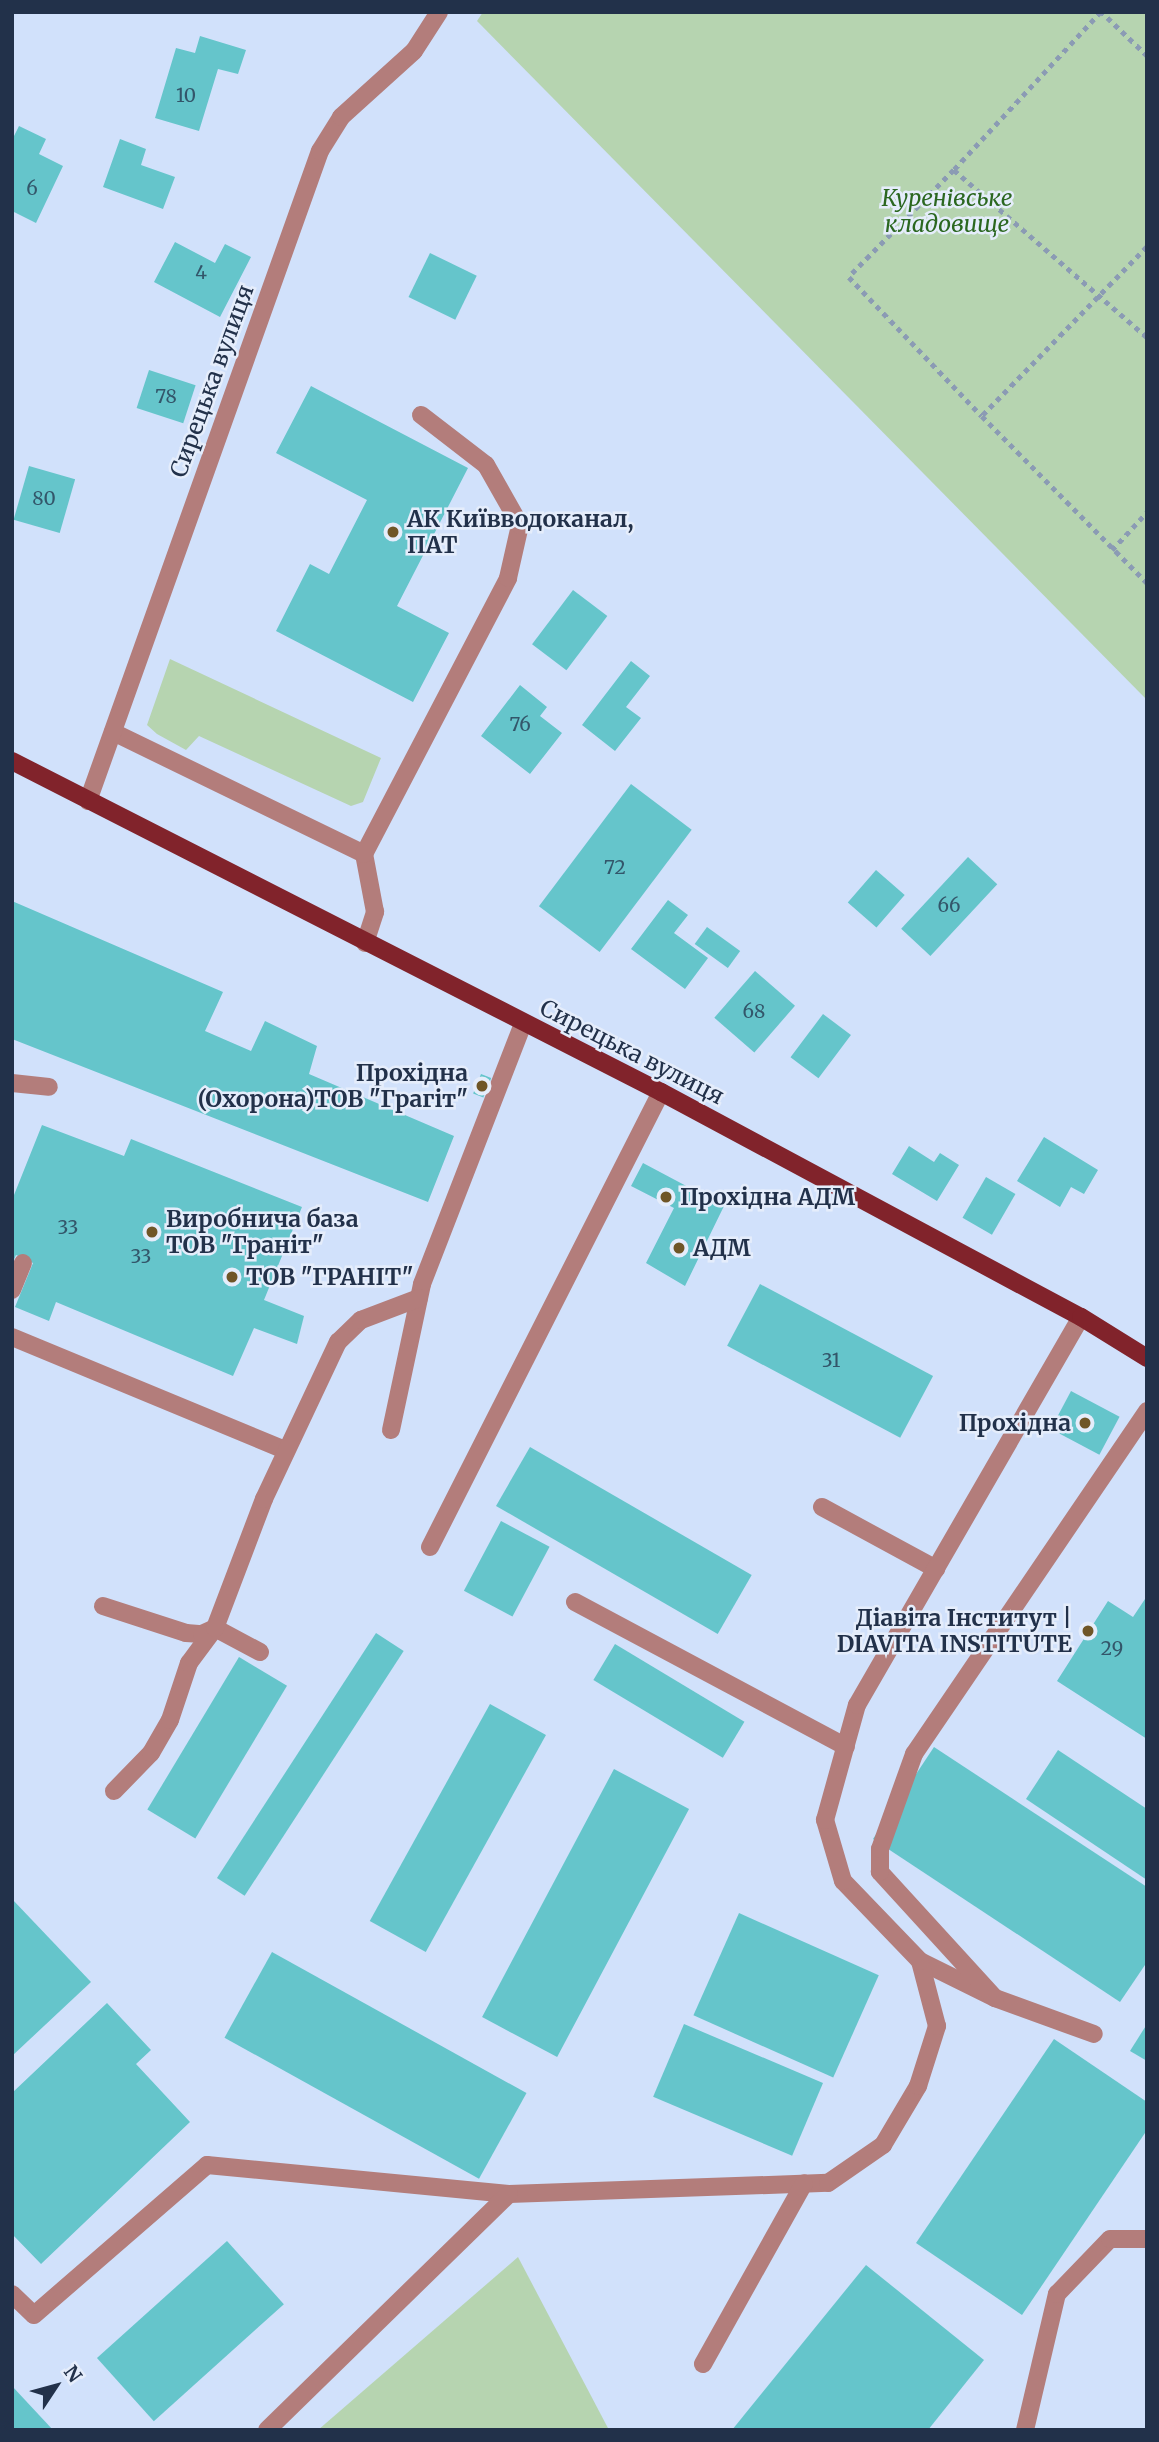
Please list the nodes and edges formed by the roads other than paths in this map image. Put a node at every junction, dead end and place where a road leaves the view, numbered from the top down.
1 (439, 12) edge
2 (421, 415) dead end
3 (113, 732) junction
4 (12, 761) edge
5 (88, 801) junction
6 (364, 854) junction
7 (365, 943) junction
8 (523, 1024) junction
9 (12, 1083) edge
10 (49, 1087) dead end
11 (661, 1092) junction
12 (23, 1263) dead end
13 (12, 1290) edge
14 (419, 1298) junction
15 (1081, 1317) junction
16 (12, 1337) edge
17 (1147, 1358) edge
18 (1147, 1410) edge
19 (391, 1430) dead end
20 (285, 1450) junction
21 (822, 1507) dead end
22 (430, 1547) dead end
23 (936, 1569) junction
24 (575, 1602) dead end
25 (103, 1606) dead end
26 (215, 1628) junction
27 (260, 1652) dead end
28 (846, 1746) junction
29 (114, 1791) dead end
30 (920, 1961) junction
31 (995, 1998) junction
32 (1094, 2034) dead end
33 (804, 2183) junction
34 (509, 2194) junction
35 (1147, 2239) edge
36 (12, 2294) edge
37 (703, 2364) dead end
38 (267, 2430) edge
39 (1025, 2430) edge

1 - 3 street, Сирецька вулиця
2 - 6 street
3 - 5 street, Сирецька вулиця
3 - 6 street
4 - 5 main road, Сирецька вулиця
5 - 7 main road, Сирецька вулиця
6 - 7 street
7 - 8 main road, Сирецька вулиця
8 - 11 main road, Сирецька вулиця
8 - 14 street
9 - 10 street
11 - 15 main road, Сирецька вулиця
11 - 22 street
12 - 13 street
14 - 19 street
14 - 20 street
15 - 17 main road, Сирецька вулиця
15 - 23 street
16 - 20 street
18 - 31 street
20 - 26 street
21 - 23 street
23 - 28 street
24 - 28 street
25 - 26 street
26 - 27 street
26 - 29 street
28 - 30 street
30 - 31 street
30 - 33 street
31 - 32 street
33 - 34 street
33 - 37 street
34 - 36 street
34 - 38 street
35 - 39 street

